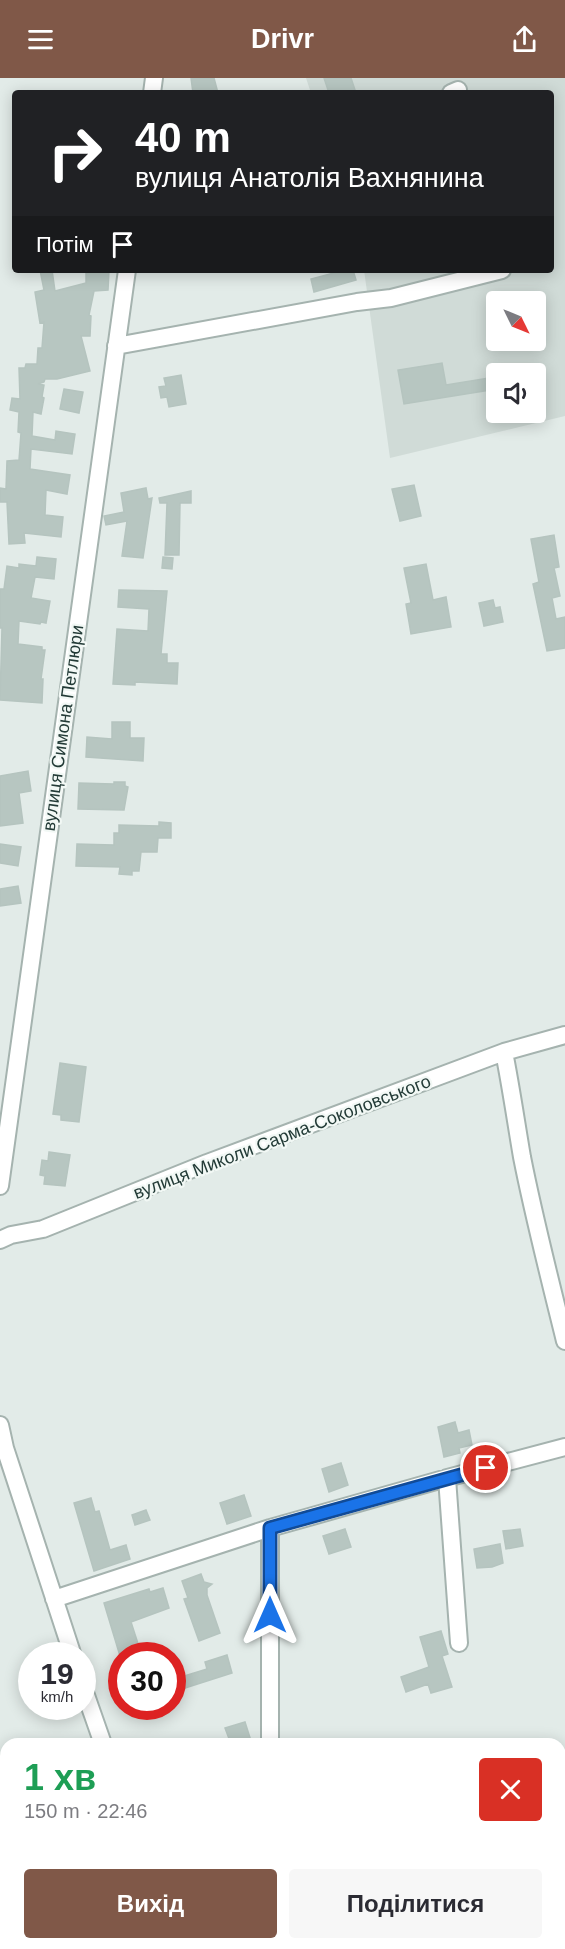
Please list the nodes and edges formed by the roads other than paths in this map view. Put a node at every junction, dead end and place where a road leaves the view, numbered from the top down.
1 (127, 273) edge
2 (490, 273) edge
3 (116, 346) junction
4 (565, 1035) edge
5 (504, 1052) junction
6 (0, 1186) edge
7 (0, 1240) edge
8 (565, 1341) edge
9 (0, 1425) edge
10 (565, 1448) edge
11 (447, 1478) junction
12 (270, 1528) junction
13 (54, 1599) junction
14 (68, 1642) edge
15 (459, 1643) dead end
16 (95, 1720) edge
17 (101, 1738) edge
18 (270, 1738) edge

1 - 3 street, вулиця Симона Петлюри
2 - 3 street
3 - 6 street, вулиця Симона Петлюри
4 - 5 street, вулиця Миколи Сарма-Соколовського
5 - 7 street, вулиця Миколи Сарма-Соколовського
5 - 8 street
9 - 13 street
10 - 11 street
11 - 12 street
11 - 15 street
12 - 13 street
12 - 18 street
13 - 14 street
16 - 17 street

